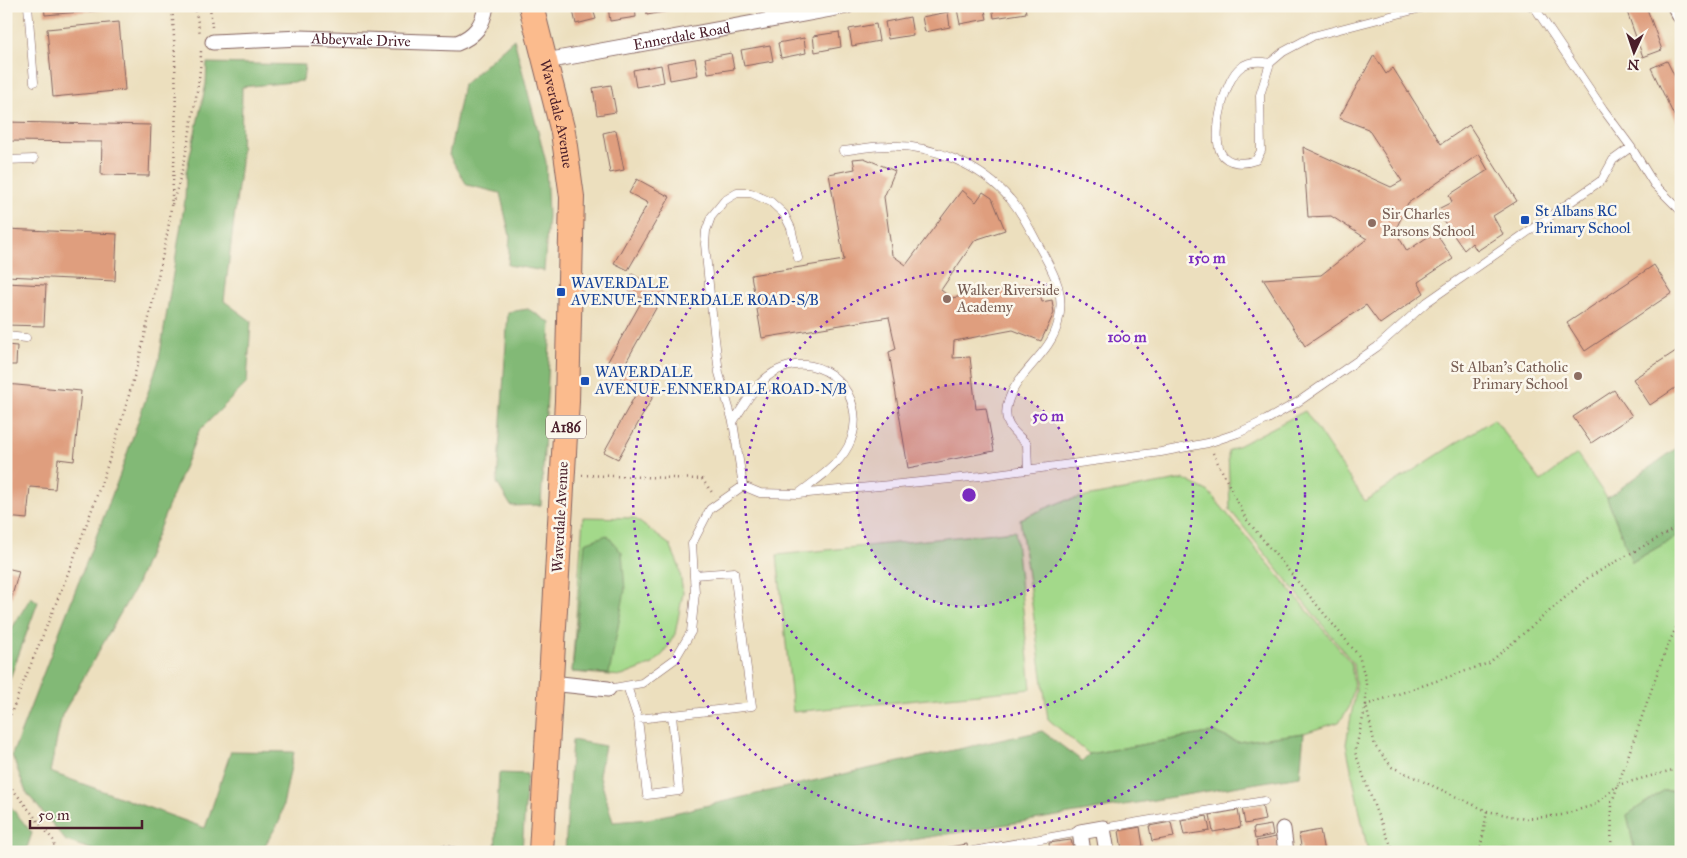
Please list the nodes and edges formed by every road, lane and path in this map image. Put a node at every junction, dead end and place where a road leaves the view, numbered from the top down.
1 (28, 6) edge
2 (172, 6) edge
3 (195, 6) edge
4 (210, 6) edge
5 (486, 6) edge
6 (531, 6) edge
7 (847, 6) edge
8 (1429, 6) edge
9 (1532, 6) edge
10 (1677, 6) edge
11 (1681, 14) edge
12 (213, 42) joint
13 (546, 61) junction
14 (1270, 63) junction
15 (34, 82) dead end
16 (1631, 147) junction
17 (843, 151) dead end
18 (34, 159) dead end
19 (6, 160) edge
20 (171, 207) junction
21 (1681, 211) edge
22 (798, 258) dead end
23 (6, 336) edge
24 (26, 338) dead end
25 (733, 422) junction
26 (1208, 443) junction
27 (1028, 470) junction
28 (563, 475) junction
29 (743, 486) junction
30 (798, 494) junction
31 (720, 503) junction
32 (1681, 525) edge
33 (694, 575) junction
34 (1681, 617) edge
35 (551, 682) junction
36 (627, 686) junction
37 (608, 689) joint
38 (1366, 706) junction
39 (672, 715) junction
40 (638, 719) junction
41 (6, 729) edge
42 (1681, 770) edge
43 (6, 781) edge
44 (1618, 785) junction
45 (1264, 801) dead end
46 (1486, 811) junction
47 (1103, 828) junction
48 (1283, 829) dead end
49 (1080, 832) junction
50 (973, 851) edge
51 (53, 852) edge
52 (439, 852) edge
53 (458, 852) edge
54 (541, 852) edge
55 (1084, 852) edge
56 (1106, 852) edge
57 (1286, 852) edge
58 (1394, 852) edge
59 (1480, 852) edge
60 (1611, 852) edge

1 - 15 lane
2 - 20 path
3 - 20 path
4 - 12 path
5 - 12 street, Abbeyvale Drive
6 - 13 main road, Waverdale Avenue / A186
7 - 13 street, Ennerdale Road
8 - 14 lane
9 - 16 lane
10 - 11 street
13 - 28 main road, Waverdale Avenue / A186
14 - 14 lane
16 - 21 lane
16 - 26 lane
17 - 27 lane
18 - 19 lane
20 - 41 path
22 - 25 lane
23 - 24 lane
25 - 29 lane
25 - 30 lane
26 - 27 lane
26 - 38 path
27 - 30 lane
28 - 31 path
28 - 35 main road, Waverdale Avenue / A186
29 - 30 lane
29 - 31 lane
31 - 33 lane
32 - 38 path
33 - 36 lane
33 - 39 lane
34 - 44 path
35 - 37 street
35 - 54 main road, Waverdale Avenue / A186
36 - 37 lane
36 - 40 lane
38 - 46 path
38 - 58 path
39 - 40 lane
39 - 40 lane
42 - 44 path
43 - 51 path
44 - 46 path
44 - 60 path
45 - 47 lane
46 - 59 path
47 - 49 street
47 - 56 street
48 - 57 street
49 - 50 lane
49 - 55 street
52 - 53 lane

